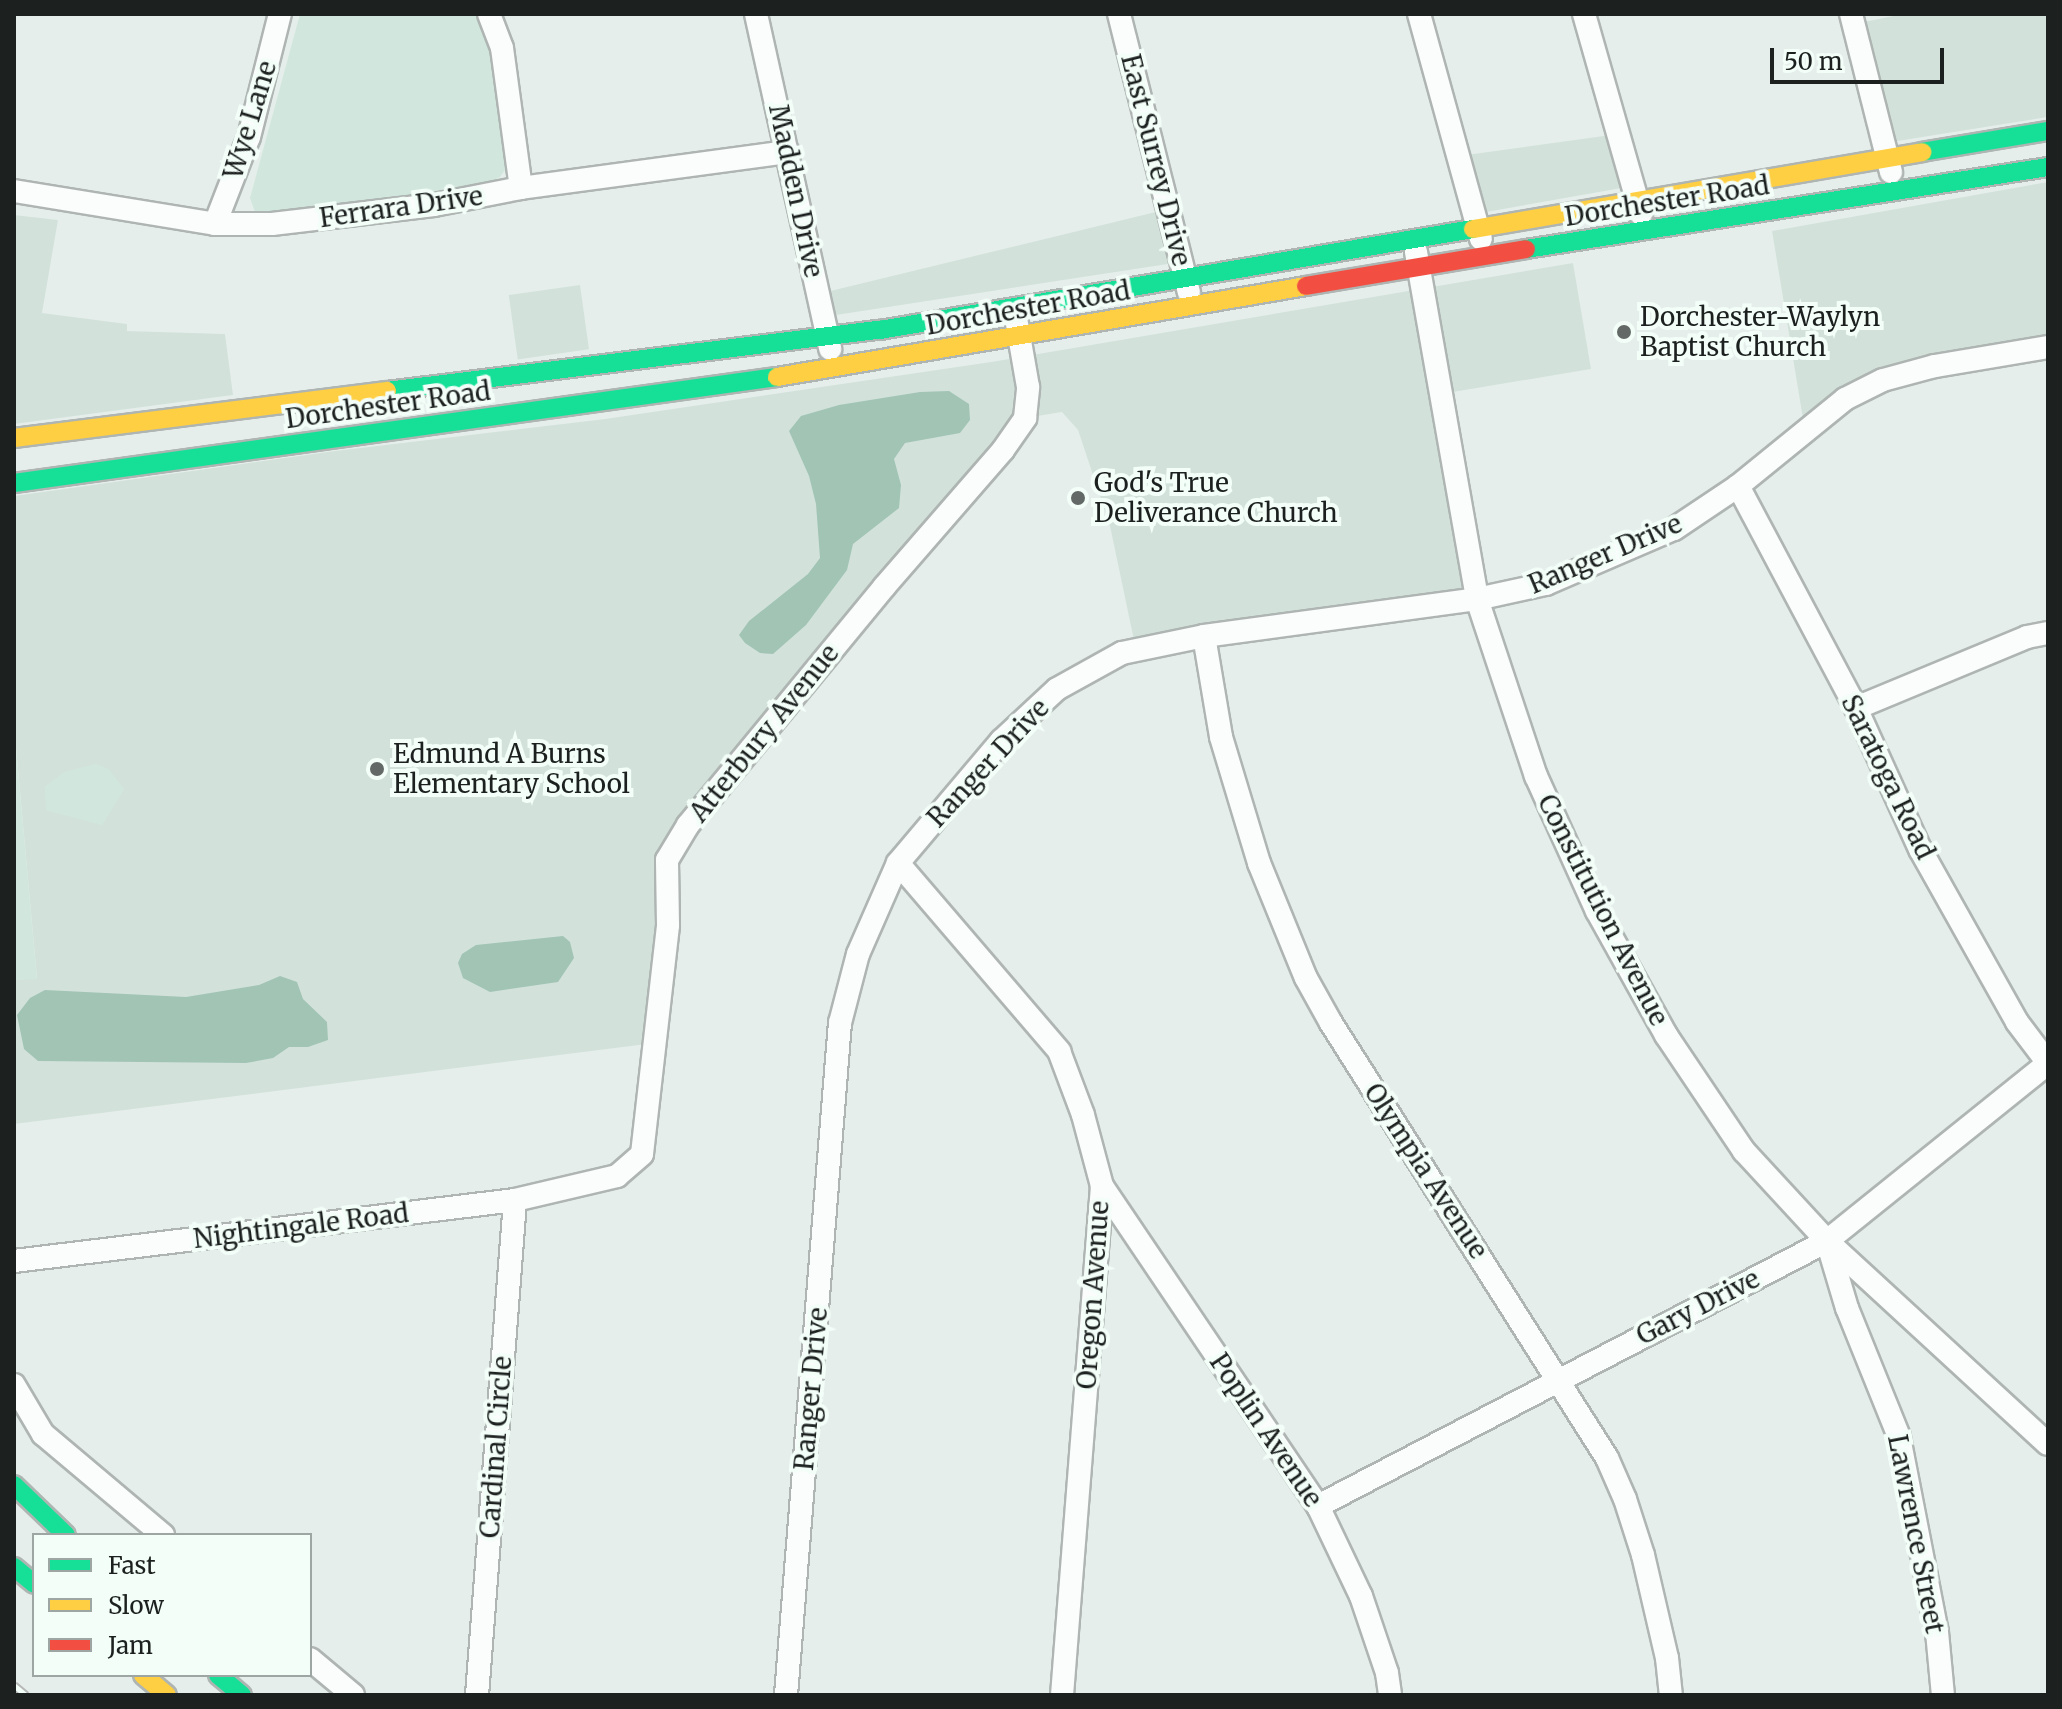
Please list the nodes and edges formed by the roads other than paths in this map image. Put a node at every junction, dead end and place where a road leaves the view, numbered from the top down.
1 (280, 14) edge
2 (489, 14) edge
3 (756, 14) edge
4 (1119, 14) edge
5 (1419, 14) edge
6 (1584, 14) edge
7 (1851, 14) edge
8 (2048, 131) edge
9 (788, 152) junction
10 (1889, 158) junction
11 (2048, 167) edge
12 (521, 188) junction
13 (14, 191) edge
14 (1895, 193) junction
15 (1637, 201) junction
16 (215, 224) junction
17 (1479, 228) junction
18 (1646, 231) junction
19 (1414, 239) junction
20 (1485, 255) junction
21 (1418, 270) junction
22 (1185, 278) junction
23 (1192, 305) junction
24 (1013, 307) junction
25 (827, 336) junction
26 (1021, 336) junction
27 (2048, 347) edge
28 (834, 369) junction
29 (14, 438) edge
30 (14, 483) edge
31 (1738, 486) junction
32 (1477, 599) junction
33 (2048, 633) edge
34 (1204, 636) junction
35 (1856, 708) junction
36 (898, 863) junction
37 (2048, 1063) edge
38 (585, 1182) joint
39 (1102, 1186) junction
40 (515, 1200) junction
41 (1827, 1241) junction
42 (14, 1261) edge
43 (1559, 1378) junction
44 (14, 1385) edge
45 (2048, 1444) edge
46 (14, 1485) edge
47 (14, 1504) edge
48 (1318, 1506) junction
49 (49, 1533) edge
50 (64, 1533) edge
51 (161, 1533) edge
52 (14, 1567) edge
53 (32, 1582) edge
54 (312, 1661) edge
55 (145, 1677) edge
56 (220, 1677) edge
57 (167, 1695) edge
58 (242, 1695) edge
59 (353, 1695) edge
60 (477, 1695) edge
61 (786, 1695) edge
62 (1062, 1695) edge
63 (1390, 1695) edge
64 (1671, 1695) edge
65 (1943, 1695) edge

1 - 16 street, Wye Lane
2 - 12 street
3 - 9 street, Madden Drive
4 - 22 street, East Surrey Drive
5 - 17 street
6 - 15 street
7 - 10 street
8 - 10 main road, Dorchester Road
9 - 12 street, Ferrara Drive
9 - 25 street, Madden Drive
10 - 14 street
10 - 15 main road, Dorchester Road
11 - 14 main road, Dorchester Road
12 - 16 street, Ferrara Drive
13 - 16 street, Ferrara Drive
14 - 18 main road, Dorchester Road
15 - 17 main road, Dorchester Road
15 - 18 street
17 - 19 main road, Dorchester Road
17 - 20 street
18 - 20 main road, Dorchester Road
19 - 21 street, Constitution Avenue
19 - 22 main road, Dorchester Road
20 - 21 main road, Dorchester Road
21 - 23 main road, Dorchester Road
21 - 32 street, Constitution Avenue
22 - 23 street, East Surrey Drive
22 - 24 main road, Dorchester Road
23 - 26 main road, Dorchester Road
24 - 25 main road, Dorchester Road
24 - 26 street, Atterbury Avenue
25 - 28 street, Madden Drive
25 - 29 main road, Dorchester Road
26 - 28 main road, Dorchester Road
26 - 38 street, Atterbury Avenue
27 - 31 street, Ranger Drive
28 - 30 main road, Dorchester Road
31 - 32 street, Ranger Drive
31 - 35 street, Saratoga Road
32 - 34 street, Ranger Drive
32 - 41 street, Constitution Avenue
33 - 35 street
34 - 36 street, Ranger Drive
34 - 43 street, Olympia Avenue
35 - 37 street, Saratoga Road
36 - 39 street, Oregon Avenue
36 - 61 street, Ranger Drive
37 - 41 street, Gary Drive
38 - 40 street, Nightingale Road
39 - 48 street, Poplin Avenue
39 - 62 street, Oregon Avenue
40 - 42 street, Nightingale Road
40 - 60 street, Cardinal Circle
41 - 43 street, Gary Drive
41 - 45 street, Constitution Avenue
41 - 65 street, Lawrence Street
43 - 48 street, Gary Drive
43 - 64 street, Olympia Avenue
44 - 51 street
46 - 50 main road
47 - 49 main road
48 - 63 street, Poplin Avenue
52 - 53 main road
54 - 59 street
55 - 57 main road
56 - 58 main road

